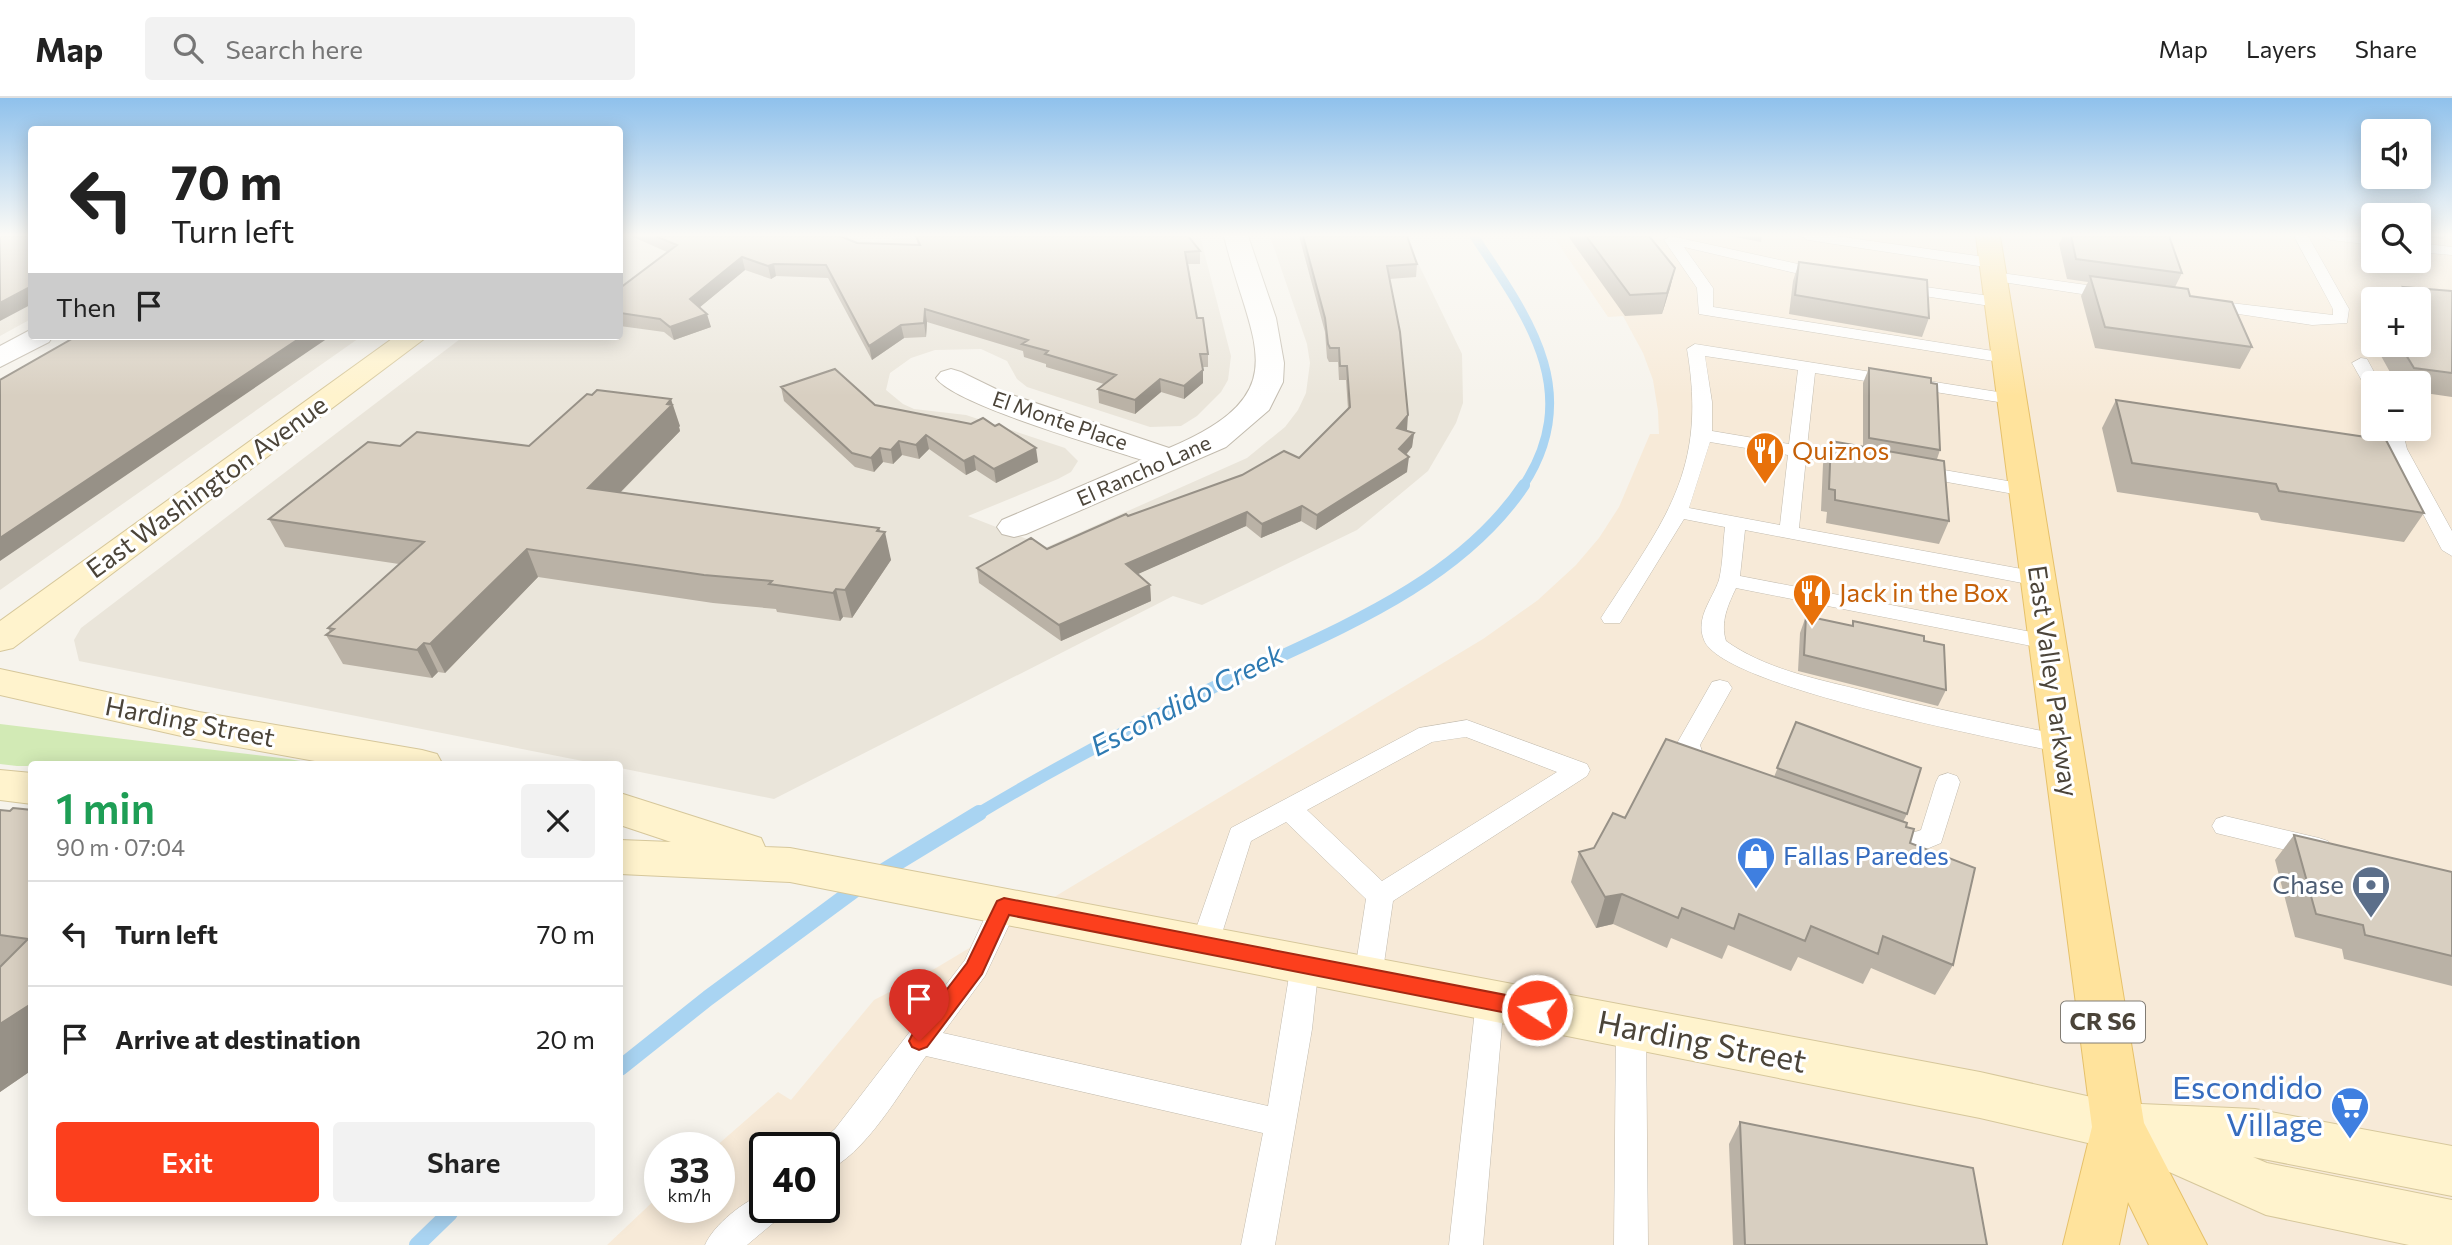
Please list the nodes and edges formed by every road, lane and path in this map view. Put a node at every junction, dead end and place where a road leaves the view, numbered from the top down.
1 (1252, 290) edge
2 (1705, 290) edge
3 (1996, 290) edge
4 (2097, 290) edge
5 (2330, 290) edge
6 (2126, 295) edge
7 (2192, 304) edge
8 (32, 340) edge
9 (409, 340) edge
10 (0, 358) edge
11 (2006, 358) junction
12 (2361, 363) dead end
13 (1807, 366) junction
14 (2365, 371) edge
15 (951, 378) dead end
16 (2011, 399) junction
17 (1702, 435) junction
18 (2396, 441) edge
19 (1798, 451) junction
20 (1172, 460) junction
21 (1875, 464) edge
22 (1901, 469) edge
23 (2025, 490) junction
24 (1680, 512) junction
25 (1736, 522) junction
26 (1014, 527) dead end
27 (1790, 532) junction
28 (2452, 550) edge
29 (2038, 579) junction
30 (1729, 580) junction
31 (1612, 618) dead end
32 (0, 639) edge
33 (2047, 642) junction
34 (0, 682) edge
35 (1720, 688) dead end
36 (2062, 744) junction
37 (399, 761) edge
38 (1719, 778) edge
39 (1948, 782) dead end
40 (0, 785) edge
41 (28, 788) edge
42 (1289, 808) junction
43 (623, 810) edge
44 (2225, 826) dead end
45 (1860, 831) edge
46 (2345, 854) edge
47 (623, 857) edge
48 (790, 865) junction
49 (1380, 896) junction
50 (992, 904) junction
51 (1204, 946) junction
52 (1304, 964) junction
53 (1368, 977) junction
54 (1490, 1001) junction
55 (1631, 1028) junction
56 (919, 1041) junction
57 (1280, 1123) junction
58 (2118, 1127) junction
59 (840, 1144) edge
60 (2452, 1171) edge
61 (749, 1222) edge
62 (2452, 1227) edge
63 (722, 1245) edge
64 (1258, 1245) edge
65 (1466, 1245) edge
66 (1631, 1245) edge
67 (2091, 1245) edge
68 (2179, 1245) edge

1 - 20 street, El Rancho Lane
2 - 11 lane
3 - 11 main road, East Valley Parkway / CR S6
4 - 6 lane
5 - 7 lane
8 - 10 street
9 - 32 street, East Washington Avenue
11 - 16 main road, East Valley Parkway / CR S6
12 - 14 lane
13 - 16 lane
13 - 17 lane
13 - 19 lane
15 - 20 street, El Monte Place
16 - 23 main road, East Valley Parkway / CR S6
17 - 19 lane
17 - 24 lane
18 - 28 lane
19 - 21 lane
19 - 27 lane
20 - 26 street, El Rancho Lane
22 - 23 lane
23 - 29 main road, East Valley Parkway / CR S6
24 - 25 lane
24 - 31 lane
25 - 27 lane
25 - 30 lane
27 - 29 lane
29 - 33 main road, East Valley Parkway / CR S6
30 - 33 lane
30 - 36 lane
33 - 36 main road, East Valley Parkway / CR S6
34 - 37 street, Harding Street
35 - 38 lane
36 - 58 main road, East Valley Parkway / CR S6
39 - 45 lane
40 - 41 street
42 - 49 lane
42 - 49 lane
42 - 51 lane
43 - 48 street, Harding Street
44 - 46 lane
47 - 48 street, Harding Street
48 - 50 street, Harding Street
49 - 53 lane
50 - 51 street, Harding Street
50 - 56 lane
51 - 52 street, Harding Street
52 - 53 street, Harding Street
52 - 57 lane
53 - 54 street, Harding Street
54 - 55 street, Harding Street
54 - 65 lane
55 - 58 street, Harding Street
55 - 66 lane
56 - 57 lane
56 - 59 lane
57 - 64 lane
58 - 60 street
58 - 62 street
58 - 67 main road, East Valley Parkway / CR S6
58 - 68 main road, East Valley Parkway / CR S6
61 - 63 lane

